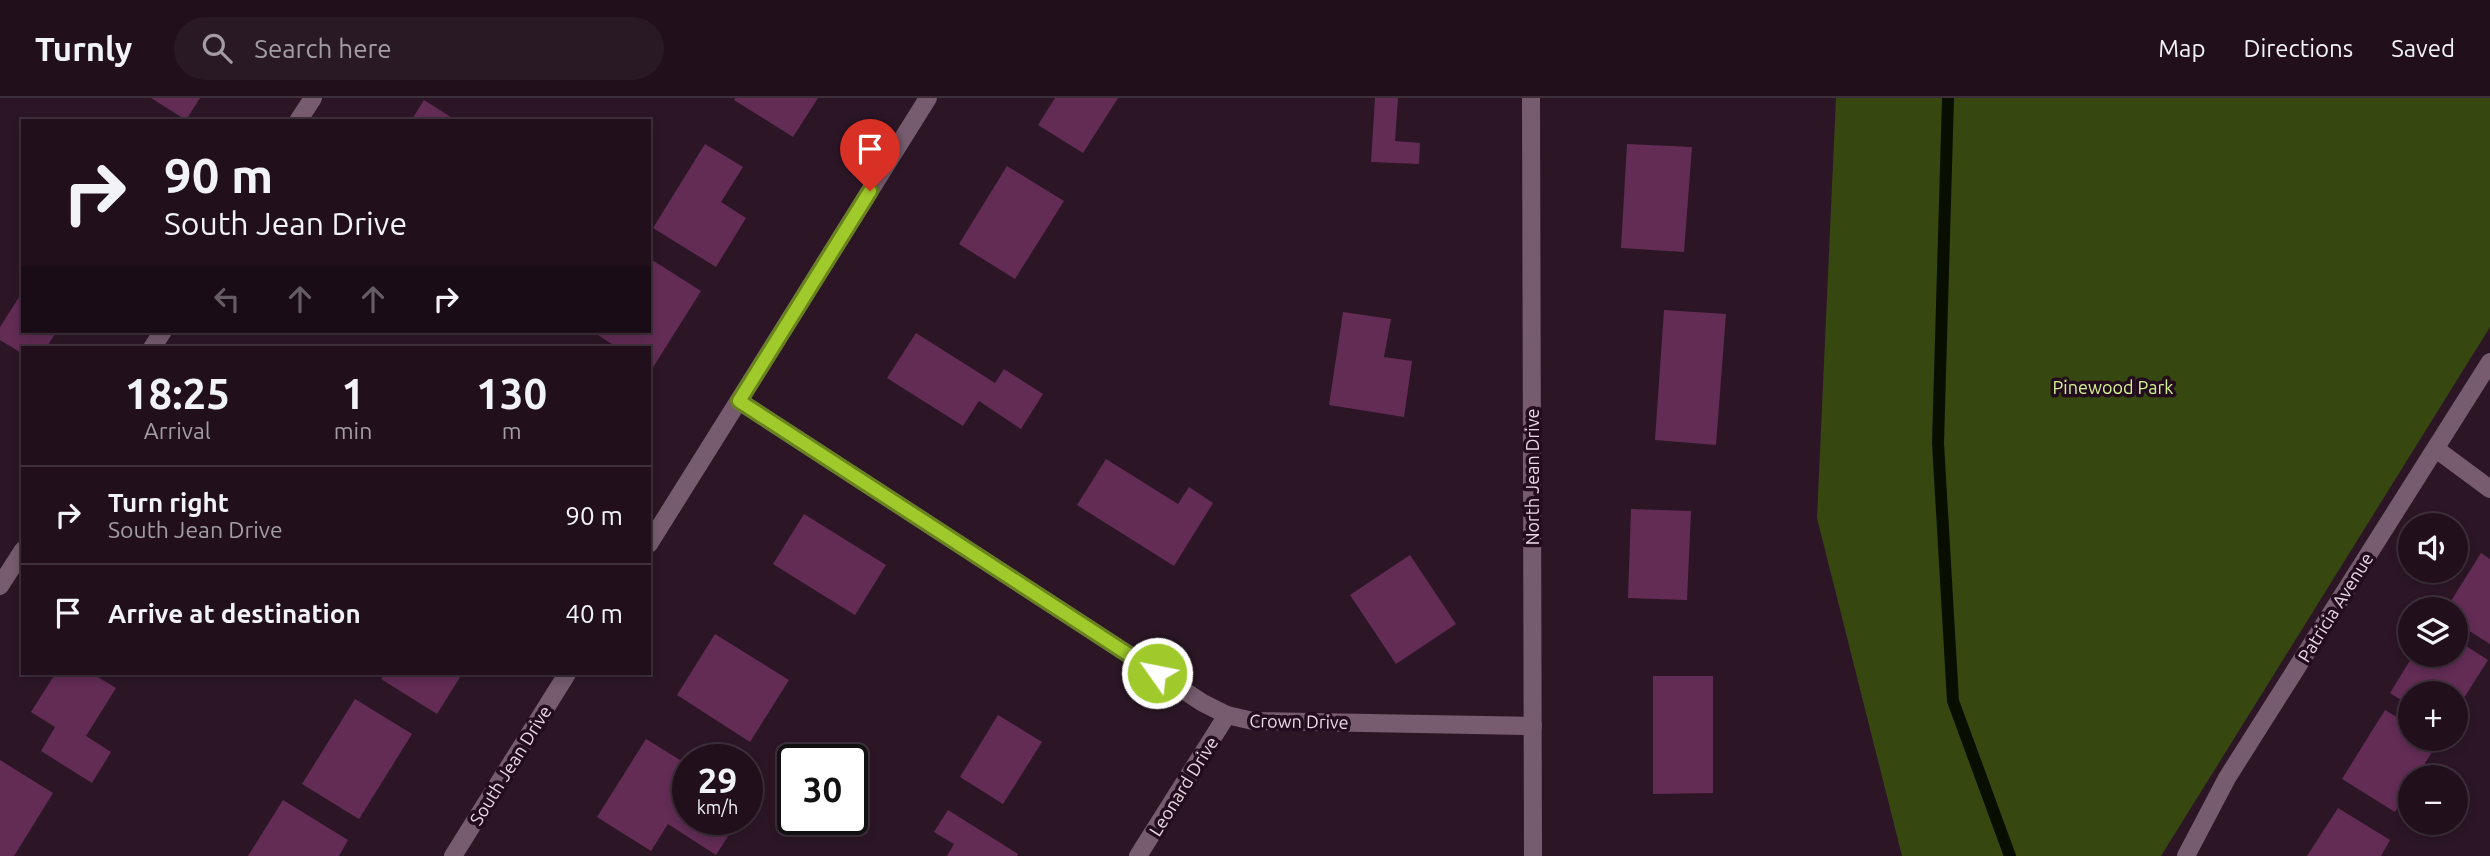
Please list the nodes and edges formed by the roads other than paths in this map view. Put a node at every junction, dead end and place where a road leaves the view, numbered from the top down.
1 (313, 98) edge
2 (928, 98) edge
3 (1531, 98) edge
4 (299, 119) edge
5 (2490, 362) edge
6 (739, 401) junction
7 (2436, 449) junction
8 (2490, 489) edge
9 (651, 541) edge
10 (21, 553) edge
11 (0, 586) edge
12 (566, 675) edge
13 (1227, 715) junction
14 (1533, 726) junction
15 (453, 856) edge
16 (1138, 856) edge
17 (1533, 856) edge
18 (2186, 856) edge

1 - 4 street
2 - 6 street
3 - 14 street, North Jean Drive
5 - 7 street, Patricia Avenue
6 - 9 street
6 - 13 street, Crown Drive
7 - 8 street
7 - 18 street, Patricia Avenue
10 - 11 street
12 - 15 street, South Jean Drive
13 - 14 street, Crown Drive
13 - 16 street, Leonard Drive
14 - 17 street, North Jean Drive

